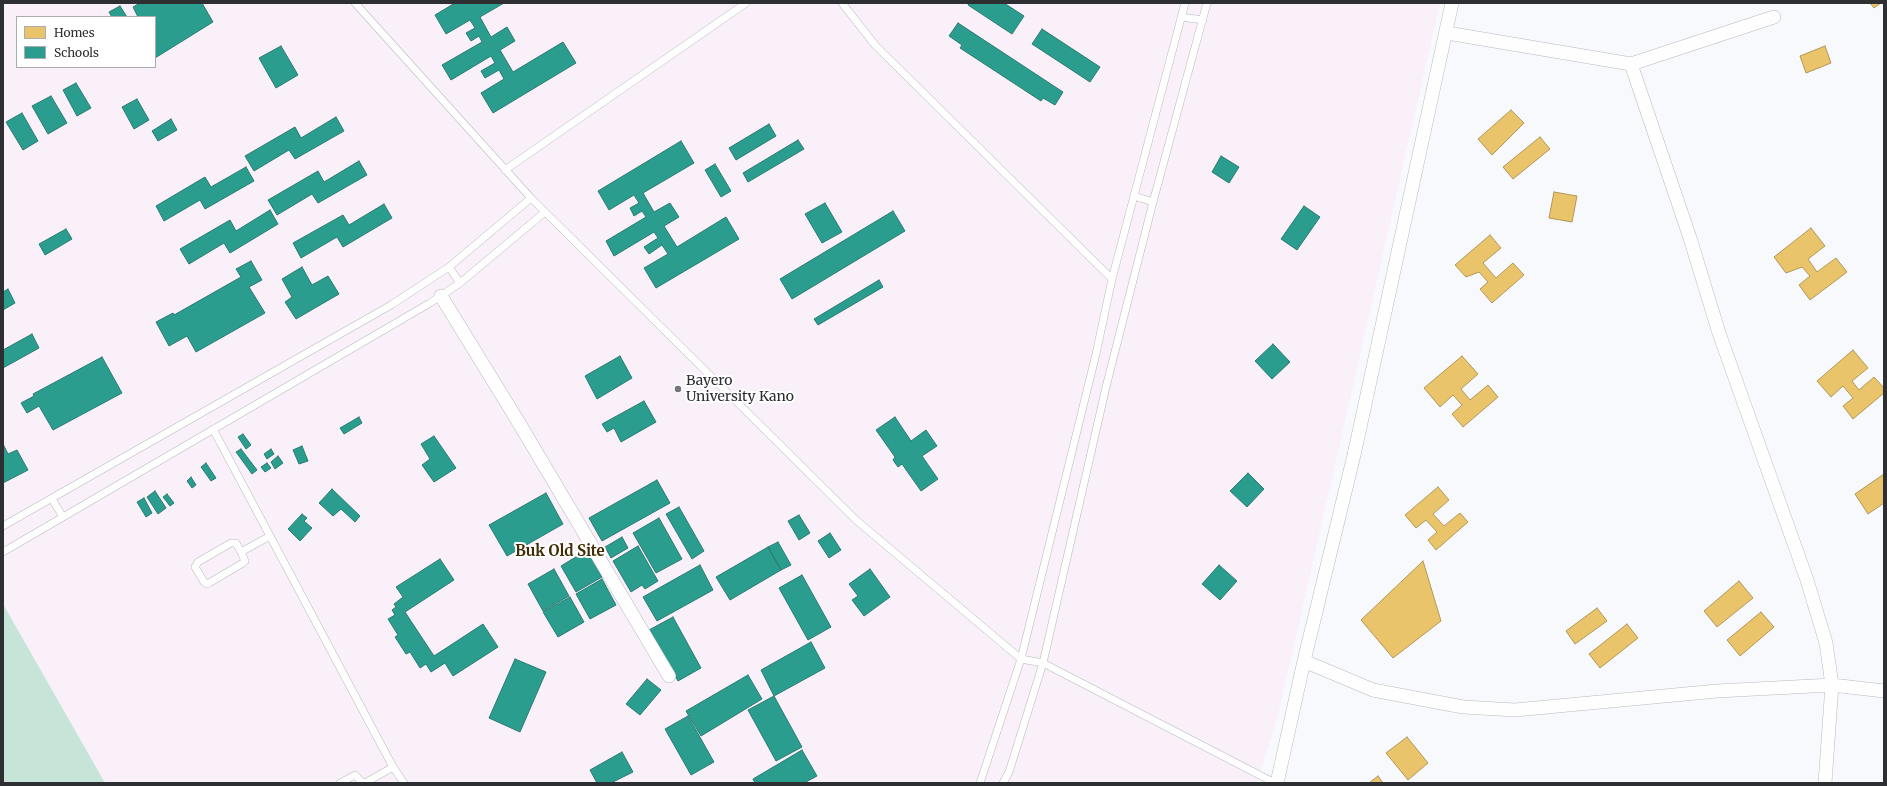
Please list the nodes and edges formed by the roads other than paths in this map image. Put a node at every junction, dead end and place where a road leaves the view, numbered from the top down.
1 (355, 3) edge
2 (746, 3) edge
3 (842, 3) edge
4 (1185, 3) edge
5 (1207, 3) edge
6 (1452, 3) edge
7 (1181, 17) junction
8 (1774, 17) dead end
9 (1203, 20) junction
10 (1446, 33) junction
11 (1631, 64) junction
12 (505, 170) junction
13 (1134, 196) junction
14 (531, 198) junction
15 (1153, 202) junction
16 (545, 212) junction
17 (449, 267) junction
18 (1112, 279) junction
19 (460, 283) junction
20 (440, 296) junction
21 (213, 429) junction
22 (52, 499) junction
23 (63, 517) junction
24 (3, 526) edge
25 (270, 536) junction
26 (3, 552) edge
27 (241, 552) junction
28 (1021, 659) junction
29 (1304, 661) junction
30 (1043, 664) junction
31 (669, 676) dead end
32 (1832, 685) junction
33 (1884, 691) edge
34 (393, 767) junction
35 (340, 783) edge
36 (364, 783) edge
37 (404, 783) edge
38 (980, 783) edge
39 (1003, 783) edge
40 (1276, 783) edge
41 (1825, 783) edge

1 - 12 lane
2 - 12 lane
3 - 18 lane
4 - 7 lane
5 - 9 lane
6 - 10 street
7 - 9 lane
7 - 13 lane
8 - 11 street
9 - 15 lane
10 - 11 street
10 - 29 street
11 - 32 street
12 - 14 lane
13 - 15 lane
13 - 18 lane
14 - 16 lane
14 - 17 lane
15 - 30 lane
16 - 19 lane
16 - 28 lane
17 - 19 lane
17 - 22 lane
18 - 28 lane
19 - 20 lane
20 - 21 lane
20 - 31 street
21 - 23 lane
21 - 25 lane
22 - 23 lane
22 - 24 lane
23 - 26 lane
25 - 27 lane
25 - 34 lane
27 - 27 lane
28 - 30 lane
28 - 38 lane
29 - 32 street
29 - 40 street
30 - 39 lane
30 - 40 lane
32 - 33 street
32 - 41 street
34 - 36 lane
34 - 37 lane
35 - 36 lane

